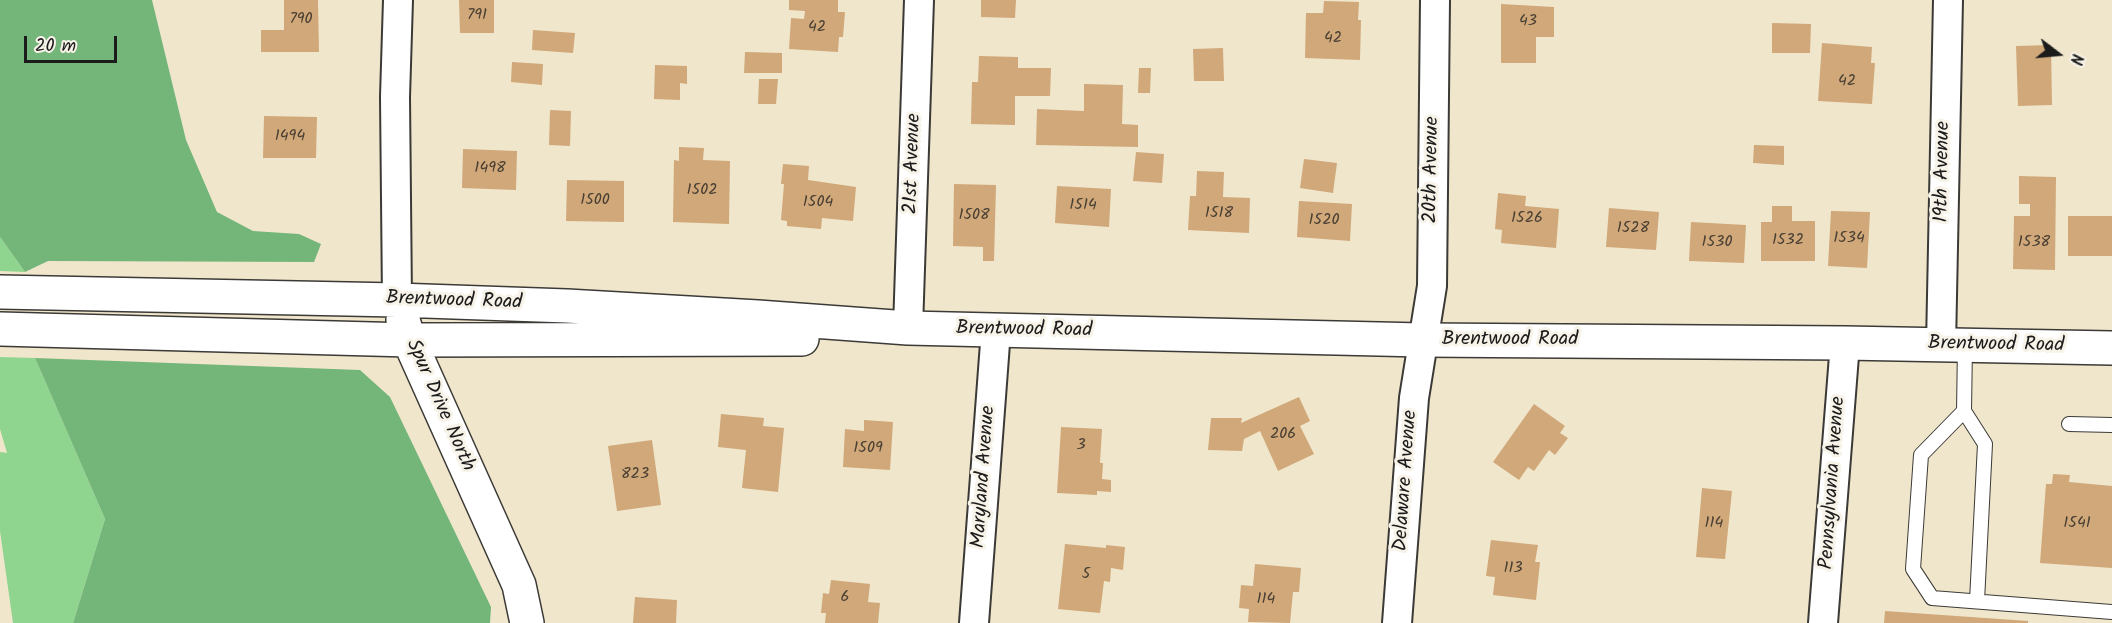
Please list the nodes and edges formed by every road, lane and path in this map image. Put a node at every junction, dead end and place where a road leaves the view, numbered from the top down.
1 (398, 0) edge
2 (919, 0) edge
3 (1435, 0) edge
4 (1948, 0) edge
5 (6, 292) edge
6 (397, 300) junction
7 (908, 328) junction
8 (7, 329) edge
9 (996, 330) junction
10 (409, 340) junction
11 (1422, 340) junction
12 (1845, 343) junction
13 (1953, 345) junction
14 (2112, 348) edge
15 (1964, 411) junction
16 (2069, 424) dead end
17 (2112, 425) edge
18 (1977, 601) junction
19 (2112, 612) edge
20 (526, 623) edge
21 (974, 623) edge
22 (1397, 623) edge
23 (1823, 623) edge

1 - 6 street, Spur Drive North
2 - 7 street, 21st Avenue
3 - 11 street, 20th Avenue
4 - 13 street, 19th Avenue
5 - 6 street, Brentwood Road
6 - 7 street, Brentwood Road
6 - 10 street, Spur Drive North
7 - 9 street, Brentwood Road
7 - 10 street, Brentwood Road
8 - 10 street, Brentwood Road
9 - 11 street, Brentwood Road
9 - 21 street, Maryland Avenue
10 - 20 street, Spur Drive North
11 - 12 street, Brentwood Road
11 - 22 street, Delaware Avenue
12 - 13 street, Brentwood Road
12 - 23 street, Pennsylvania Avenue
13 - 14 street, Brentwood Road
13 - 15 lane
15 - 18 lane
15 - 18 lane
16 - 17 lane
18 - 19 lane

